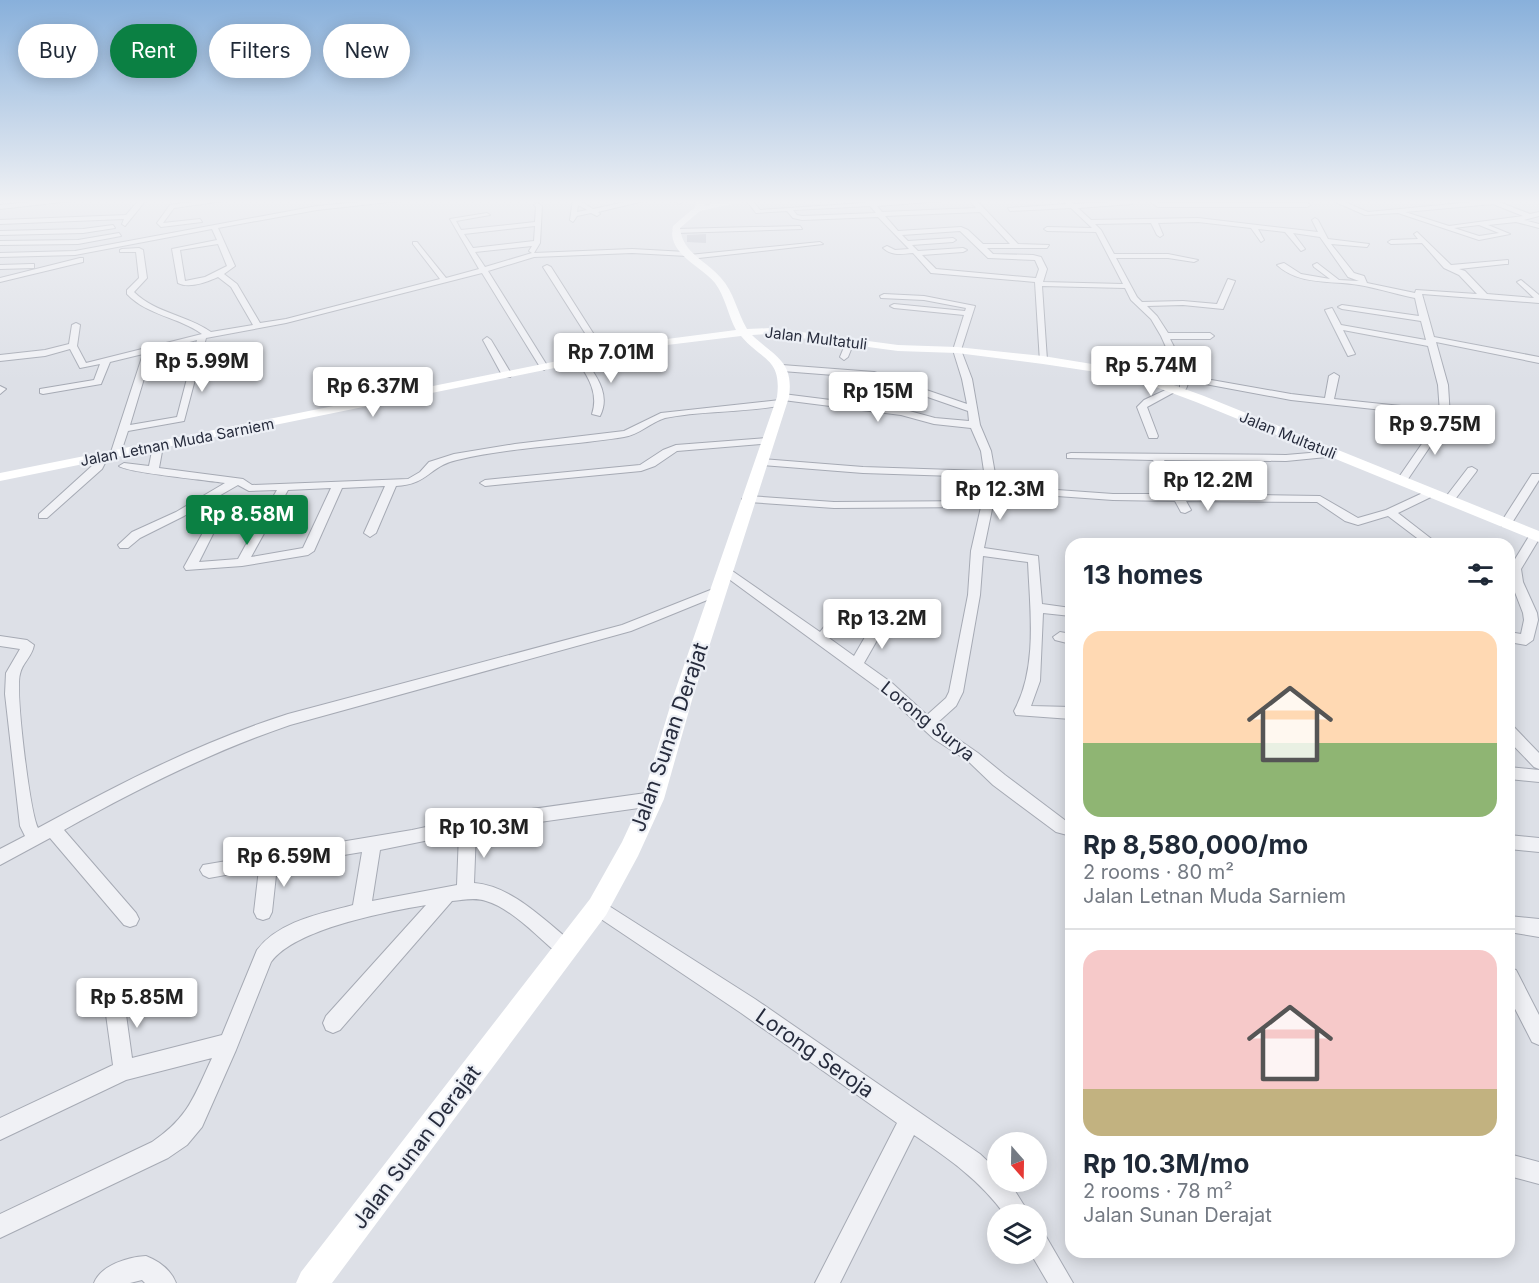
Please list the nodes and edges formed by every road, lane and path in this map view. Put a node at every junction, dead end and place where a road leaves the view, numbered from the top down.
1 (81, 260) edge
2 (140, 260) edge
3 (178, 260) edge
4 (229, 260) edge
5 (428, 260) edge
6 (476, 260) edge
7 (507, 260) edge
8 (695, 260) edge
9 (924, 260) edge
10 (1037, 260) edge
11 (1115, 260) edge
12 (1340, 260) edge
13 (1441, 260) edge
14 (1505, 262) dead end
15 (1281, 265) dead end
16 (1317, 265) dead end
17 (49, 266) junction
18 (0, 267) edge
19 (547, 267) dead end
20 (1453, 267) junction
21 (485, 270) junction
22 (219, 274) junction
23 (0, 280) edge
24 (444, 280) junction
25 (1231, 281) dead end
26 (1338, 281) junction
27 (1038, 282) junction
28 (1521, 282) dead end
29 (1363, 283) junction
30 (1127, 286) junction
31 (884, 296) dead end
32 (1418, 296) junction
33 (1485, 297) junction
34 (1539, 300) edge
35 (1140, 304) junction
36 (894, 306) dead end
37 (1342, 307) dead end
38 (1329, 310) dead end
39 (970, 314) junction
40 (1425, 319) junction
41 (76, 325) dead end
42 (258, 326) junction
43 (1338, 327) junction
44 (743, 332) junction
45 (1165, 336) junction
46 (1210, 336) dead end
47 (206, 337) junction
48 (487, 340) dead end
49 (850, 342) junction
50 (1433, 342) junction
51 (73, 346) junction
52 (957, 350) junction
53 (148, 351) junction
54 (1351, 354) dead end
55 (603, 355) junction
56 (844, 357) dead end
57 (0, 358) edge
58 (580, 360) junction
59 (1043, 360) junction
60 (1539, 360) edge
61 (105, 361) junction
62 (544, 367) junction
63 (782, 368) junction
64 (507, 375) junction
65 (1334, 376) dead end
66 (1185, 378) junction
67 (43, 391) dead end
68 (1178, 391) junction
69 (782, 400) junction
70 (1329, 402) junction
71 (972, 409) junction
72 (597, 414) dead end
73 (1446, 417) junction
74 (975, 425) junction
75 (123, 429) junction
76 (1153, 435) dead end
77 (158, 446) junction
78 (765, 451) junction
79 (1333, 454) junction
80 (109, 456) junction
81 (1071, 456) dead end
82 (1157, 457) junction
83 (124, 466) dead end
84 (1472, 470) dead end
85 (153, 471) junction
86 (990, 474) junction
87 (1536, 476) dead end
88 (0, 477) edge
89 (1402, 480) junction
90 (236, 482) junction
91 (392, 482) junction
92 (485, 483) dead end
93 (338, 484) junction
94 (284, 487) junction
95 (1029, 491) dead end
96 (1431, 493) junction
97 (1180, 496) junction
98 (748, 500) junction
99 (1449, 500) junction
100 (988, 504) junction
101 (1185, 510) dead end
102 (1390, 513) junction
103 (43, 516) dead end
104 (263, 524) junction
105 (1506, 524) junction
106 (370, 533) dead end
107 (1537, 536) edge
108 (1424, 538) edge
109 (124, 545) dead end
110 (977, 551) junction
111 (242, 562) junction
112 (1515, 565) edge
113 (1515, 577) edge
114 (721, 581) junction
115 (849, 607) dead end
116 (1035, 608) junction
117 (1065, 611) edge
118 (881, 621) dead end
119 (1515, 638) edge
120 (821, 639) junction
121 (0, 641) edge
122 (856, 664) junction
123 (1065, 712) edge
124 (926, 724) junction
125 (1515, 737) edge
126 (1539, 763) edge
127 (1515, 773) edge
128 (1539, 776) edge
129 (653, 799) junction
130 (468, 825) junction
131 (1065, 828) edge
132 (52, 829) junction
133 (35, 838) junction
134 (1515, 843) edge
135 (372, 844) junction
136 (1539, 845) edge
137 (0, 858) edge
138 (269, 861) junction
139 (209, 870) dead end
140 (457, 892) junction
141 (598, 907) junction
142 (263, 912) dead end
143 (361, 912) junction
144 (130, 919) dead end
145 (1515, 925) edge
146 (1539, 928) edge
147 (566, 949) junction
148 (1515, 988) edge
149 (113, 993) dead end
150 (333, 1023) dead end
151 (1538, 1030) edge
152 (229, 1043) junction
153 (124, 1070) junction
154 (910, 1120) junction
155 (0, 1128) edge
156 (1515, 1167) edge
157 (1539, 1173) edge
158 (1011, 1204) edge
159 (0, 1226) edge
160 (1047, 1259) edge
161 (106, 1283) edge
162 (164, 1283) edge
163 (312, 1283) edge
164 (827, 1283) edge
165 (1061, 1283) edge

1 - 17 street
2 - 47 street
3 - 22 street
4 - 22 street
5 - 24 street
6 - 21 street
7 - 21 street
8 - 44 main road
9 - 27 street
10 - 27 street
11 - 30 street
12 - 29 street
13 - 20 street
14 - 20 street
15 - 26 street
16 - 26 street
17 - 18 street
17 - 23 street
19 - 55 street
20 - 33 street
21 - 24 street
21 - 62 street
22 - 42 street
24 - 42 street
25 - 35 street
26 - 29 street
27 - 30 street
27 - 59 street
28 - 34 street
29 - 32 street
30 - 35 street
31 - 39 street
32 - 33 street
32 - 40 street
33 - 34 street
35 - 45 street
36 - 39 street
37 - 40 street
38 - 43 street
39 - 52 street
40 - 50 street
41 - 51 street
42 - 47 street
43 - 50 street
43 - 54 street
44 - 49 main road, Jalan Multatuli
44 - 55 main road, Jalan Letnan Muda Sarniem
44 - 63 main road
45 - 46 street
45 - 66 street
47 - 53 street
47 - 75 street
48 - 64 street
49 - 52 main road, Jalan Multatuli
49 - 56 street
50 - 60 street
50 - 73 street
51 - 57 street
51 - 61 street
52 - 59 main road, Jalan Multatuli
52 - 71 street
53 - 61 street
53 - 75 street
55 - 58 main road, Jalan Letnan Muda Sarniem
58 - 62 main road, Jalan Letnan Muda Sarniem
58 - 72 street
59 - 68 main road, Jalan Multatuli
61 - 67 street
62 - 64 main road, Jalan Letnan Muda Sarniem
63 - 69 main road, Jalan Sunan Derajat
63 - 71 street
64 - 77 main road, Jalan Letnan Muda Sarniem
65 - 70 street
66 - 68 street
66 - 70 street
68 - 76 street
68 - 79 main road, Jalan Multatuli
69 - 74 street
69 - 78 main road, Jalan Sunan Derajat
69 - 91 street
70 - 73 street
71 - 74 street
73 - 89 street
74 - 86 street
75 - 80 street
77 - 80 main road, Jalan Letnan Muda Sarniem
77 - 85 street
78 - 86 street
78 - 92 street
78 - 98 main road, Jalan Sunan Derajat
79 - 82 street
79 - 89 main road, Jalan Multatuli
80 - 88 main road, Jalan Letnan Muda Sarniem
80 - 103 street
81 - 82 street
82 - 97 street
83 - 85 street
84 - 99 street
85 - 90 street
86 - 100 street
87 - 105 street
89 - 96 main road, Jalan Multatuli
90 - 94 street
90 - 109 street
91 - 93 street
91 - 106 street
93 - 94 street
93 - 111 street
94 - 104 street
95 - 97 street
96 - 99 main road, Jalan Multatuli
96 - 102 street
97 - 101 street
97 - 102 street
98 - 100 street
98 - 114 main road, Jalan Sunan Derajat
99 - 105 main road, Jalan Multatuli
100 - 110 street
102 - 108 street
104 - 111 street
104 - 111 street
105 - 107 main road, Jalan Multatuli
107 - 112 street
110 - 116 street
110 - 124 street
113 - 119 street
114 - 120 street, Lorong Surya
114 - 129 main road, Jalan Sunan Derajat
114 - 132 street
115 - 120 street
116 - 117 street
116 - 123 street
118 - 122 street
120 - 122 street, Lorong Surya
121 - 133 street
122 - 124 street, Lorong Surya
124 - 131 street, Lorong Surya
125 - 126 street
127 - 128 street
129 - 130 street
129 - 141 main road, Jalan Sunan Derajat
130 - 135 street
130 - 140 street
132 - 133 street
132 - 144 street
133 - 137 street
134 - 136 street
135 - 138 street
135 - 143 street
138 - 139 street
138 - 142 street
140 - 143 street
140 - 147 street
140 - 150 street
141 - 147 main road, Jalan Sunan Derajat
141 - 154 street, Lorong Seroja
143 - 152 street
145 - 146 street
147 - 163 main road, Jalan Sunan Derajat
148 - 151 street
149 - 153 street
152 - 153 street
152 - 159 street
153 - 155 street
154 - 158 street, Lorong Seroja
154 - 164 street
156 - 157 street
160 - 165 street
161 - 162 street

